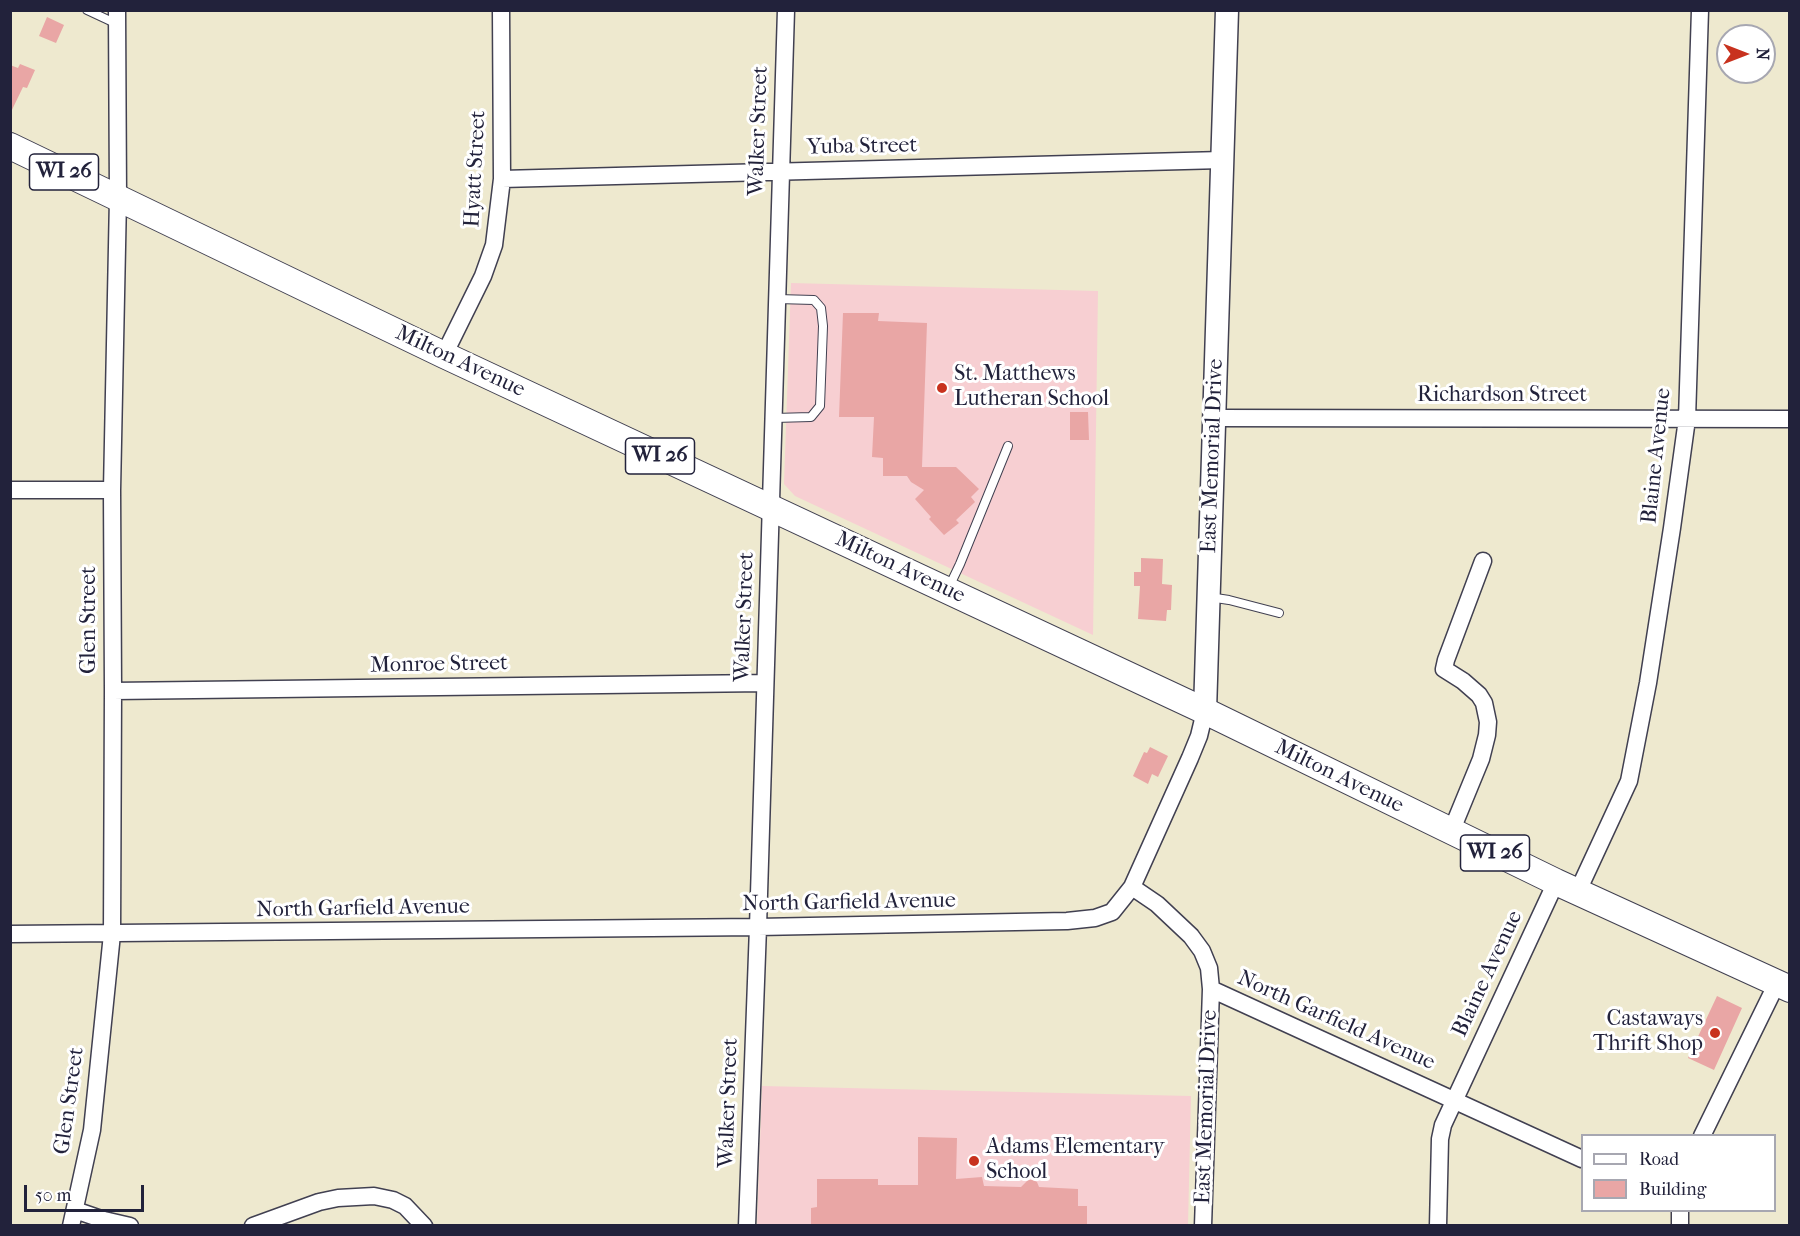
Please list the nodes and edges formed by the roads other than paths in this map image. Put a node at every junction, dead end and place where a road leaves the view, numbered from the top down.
1 (87, 10) edge
2 (501, 10) edge
3 (786, 10) edge
4 (1227, 10) edge
5 (1700, 10) edge
6 (117, 17) edge
7 (10, 146) edge
8 (1222, 160) junction
9 (780, 171) junction
10 (502, 179) junction
11 (118, 198) junction
12 (777, 298) junction
13 (444, 355) junction
14 (1214, 417) junction
15 (774, 418) junction
16 (1687, 419) junction
17 (1790, 419) edge
18 (1008, 446) dead end
19 (10, 490) edge
20 (112, 490) junction
21 (771, 507) junction
22 (1483, 561) dead end
23 (947, 590) junction
24 (1208, 597) junction
25 (1280, 613) dead end
26 (765, 683) junction
27 (113, 691) junction
28 (1205, 711) junction
29 (1451, 832) junction
30 (1132, 887) junction
31 (1567, 887) junction
32 (758, 927) junction
33 (10, 934) edge
34 (112, 934) junction
35 (1783, 986) edge
36 (1211, 989) junction
37 (1454, 1099) junction
38 (1703, 1134) edge
39 (1581, 1159) edge
40 (70, 1221) edge
41 (130, 1226) edge
42 (253, 1226) edge
43 (424, 1226) edge
44 (747, 1226) edge
45 (1203, 1226) edge
46 (1438, 1226) edge

1 - 6 lane
2 - 10 street, Hyatt Street
3 - 9 street, Walker Street
4 - 8 main road, East Memorial Drive
5 - 16 street, Blaine Avenue
6 - 11 street, Glen Street
7 - 11 main road, Milton Avenue / WI 26
8 - 9 street, Yuba Street
8 - 14 main road, East Memorial Drive
9 - 10 street, Yuba Street
9 - 12 street, Walker Street
10 - 13 street, Hyatt Street
11 - 13 main road, Milton Avenue / WI 26
11 - 20 street, Glen Street
12 - 15 street, Walker Street
12 - 15 lane
13 - 21 main road, Milton Avenue / WI 26
14 - 16 street, Richardson Street
14 - 24 main road, East Memorial Drive
15 - 21 street, Walker Street
16 - 17 street, Richardson Street
16 - 31 street, Blaine Avenue
18 - 23 lane
19 - 20 street
20 - 27 street, Glen Street
21 - 23 main road, Milton Avenue / WI 26
21 - 26 street, Walker Street
22 - 29 street
23 - 28 main road, Milton Avenue / WI 26
24 - 25 lane
24 - 28 main road, East Memorial Drive
26 - 27 street, Monroe Street
26 - 32 street, Walker Street
27 - 34 street, Glen Street
28 - 29 main road, Milton Avenue / WI 26
28 - 30 street, East Memorial Drive
29 - 31 main road, Milton Avenue / WI 26
30 - 32 street, North Garfield Avenue
30 - 36 street, North Garfield Avenue
31 - 35 main road, Milton Avenue / WI 26
31 - 37 street, Blaine Avenue
32 - 34 street, North Garfield Avenue
32 - 44 street, Walker Street
33 - 34 street, North Garfield Avenue
34 - 40 street, Glen Street
35 - 38 street
36 - 37 street, North Garfield Avenue
36 - 45 street, East Memorial Drive
37 - 39 street, North Garfield Avenue
37 - 46 street, Blaine Avenue
40 - 41 street
42 - 43 street

